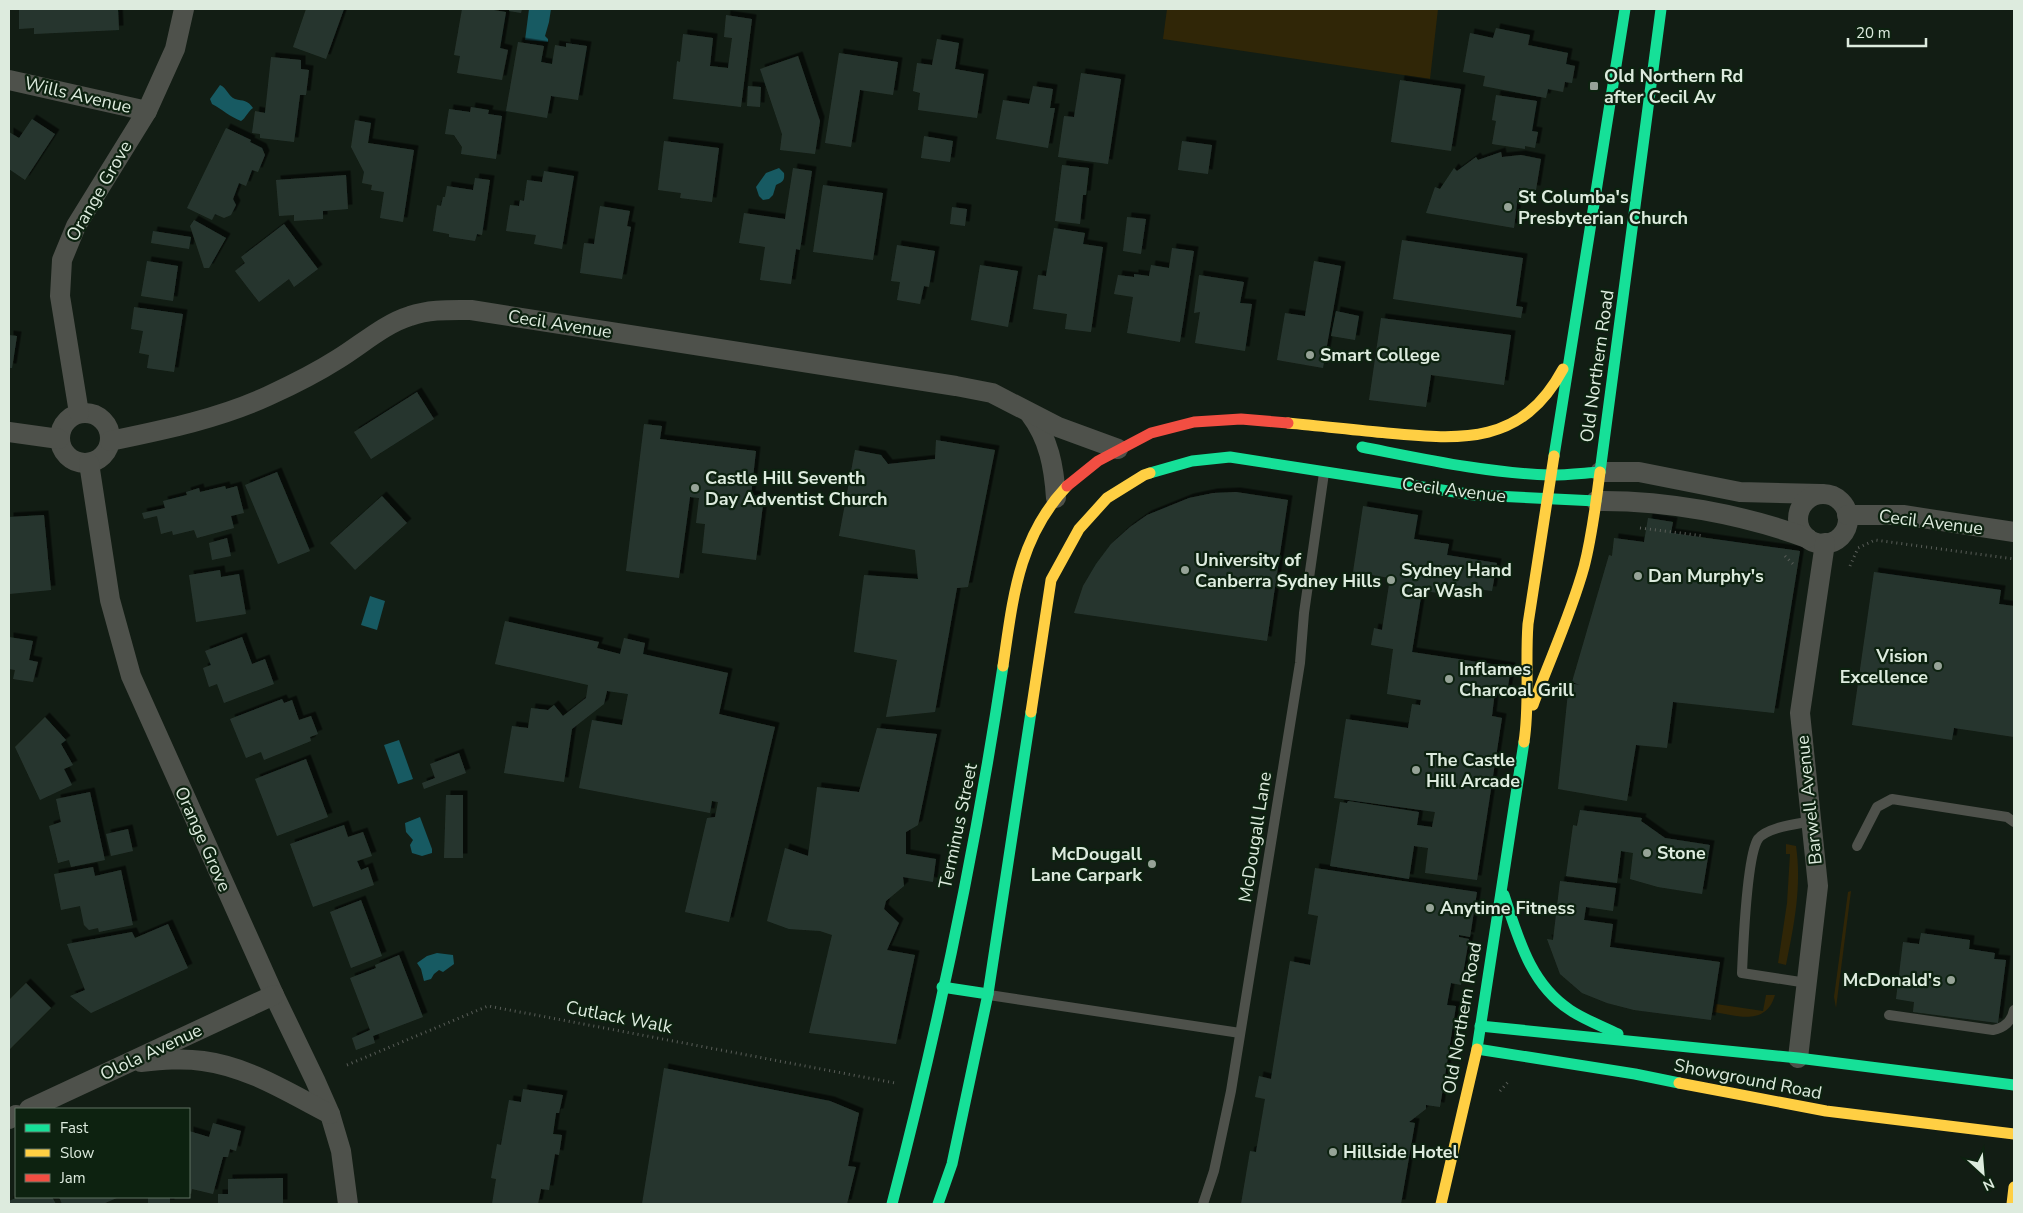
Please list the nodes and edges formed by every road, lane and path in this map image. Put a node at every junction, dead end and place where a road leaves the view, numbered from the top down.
1 (184, 9) edge
2 (1625, 9) edge
3 (1661, 9) edge
4 (9, 80) edge
5 (147, 110) junction
6 (1571, 347) junction
7 (79, 413) junction
8 (1030, 414) junction
9 (1295, 425) junction
10 (9, 432) edge
11 (59, 439) junction
12 (1330, 439) dead end
13 (110, 441) junction
14 (1352, 446) dead end
15 (1118, 449) junction
16 (89, 463) junction
17 (1324, 472) junction
18 (1600, 472) junction
19 (1551, 475) junction
20 (1821, 494) junction
21 (1056, 498) junction
22 (1546, 500) junction
23 (1596, 501) junction
24 (1847, 514) junction
25 (1640, 528) dead end
26 (2014, 532) edge
27 (1707, 536) dead end
28 (1816, 541) junction
29 (1782, 552) dead end
30 (2014, 559) edge
31 (1795, 566) dead end
32 (1850, 566) dead end
33 (1528, 718) junction
34 (1812, 821) junction
35 (2014, 822) edge
36 (1857, 846) dead end
37 (1502, 890) junction
38 (1807, 983) junction
39 (942, 987) junction
40 (988, 994) junction
41 (274, 995) junction
42 (2014, 1010) edge
43 (1889, 1015) dead end
44 (1480, 1026) junction
45 (1240, 1033) junction
46 (1638, 1042) junction
47 (1477, 1049) junction
48 (1798, 1058) junction
49 (129, 1062) junction
50 (347, 1065) dead end
51 (896, 1083) dead end
52 (2014, 1085) edge
53 (31, 1108) edge
54 (330, 1114) junction
55 (2014, 1134) edge
56 (2014, 1187) edge
57 (348, 1204) edge
58 (892, 1204) edge
59 (938, 1204) edge
60 (1203, 1204) edge
61 (1441, 1204) edge
62 (2012, 1204) edge

1 - 5 street, Orange Grove
2 - 6 main road, Old Northern Road
3 - 18 main road, Old Northern Road
4 - 5 street, Wills Avenue
5 - 7 street, Orange Grove
6 - 9 main road
6 - 19 main road, Old Northern Road
7 - 11 street
7 - 13 street
8 - 13 street, Cecil Avenue
8 - 15 street, Cecil Avenue
8 - 21 street, Cecil Avenue
9 - 12 main road
9 - 15 main road
10 - 11 street
11 - 16 street
13 - 16 street
14 - 19 main road, Cecil Avenue
15 - 21 main road, Terminus Street
16 - 41 street, Orange Grove
17 - 22 main road, Cecil Avenue
17 - 40 main road, Cecil Avenue
17 - 45 lane, McDougall Lane
18 - 19 main road, Cecil Avenue
18 - 20 street, Cecil Avenue
18 - 23 main road, Old Northern Road
19 - 22 main road, Old Northern Road
20 - 24 street
20 - 28 street
21 - 39 main road, Terminus Street
22 - 23 main road, Cecil Avenue
22 - 33 main road, Old Northern Road
23 - 28 street, Cecil Avenue
23 - 33 main road, Old Northern Road
24 - 26 street, Cecil Avenue
24 - 28 street
25 - 27 path
28 - 34 street, Barwell Avenue
29 - 31 path
30 - 32 path
33 - 37 main road, Old Northern Road
34 - 38 street, Barwell Avenue
34 - 38 lane
35 - 36 lane
37 - 44 main road, Old Northern Road
37 - 46 main road
38 - 48 street, Barwell Avenue
39 - 40 main road
39 - 58 main road, Terminus Street
40 - 45 lane
40 - 59 main road
41 - 49 street, Olola Avenue
41 - 54 street, Orange Grove
42 - 43 lane
44 - 46 main road, Showground Road
44 - 47 main road, Old Northern Road
45 - 60 lane, McDougall Lane
46 - 48 main road, Showground Road
47 - 55 main road, Showground Road
47 - 61 main road, Old Northern Road
48 - 52 main road, Showground Road
49 - 53 street, Olola Avenue
49 - 54 street
50 - 51 path, Cutlack Walk
54 - 57 street, Orange Grove
56 - 62 main road

